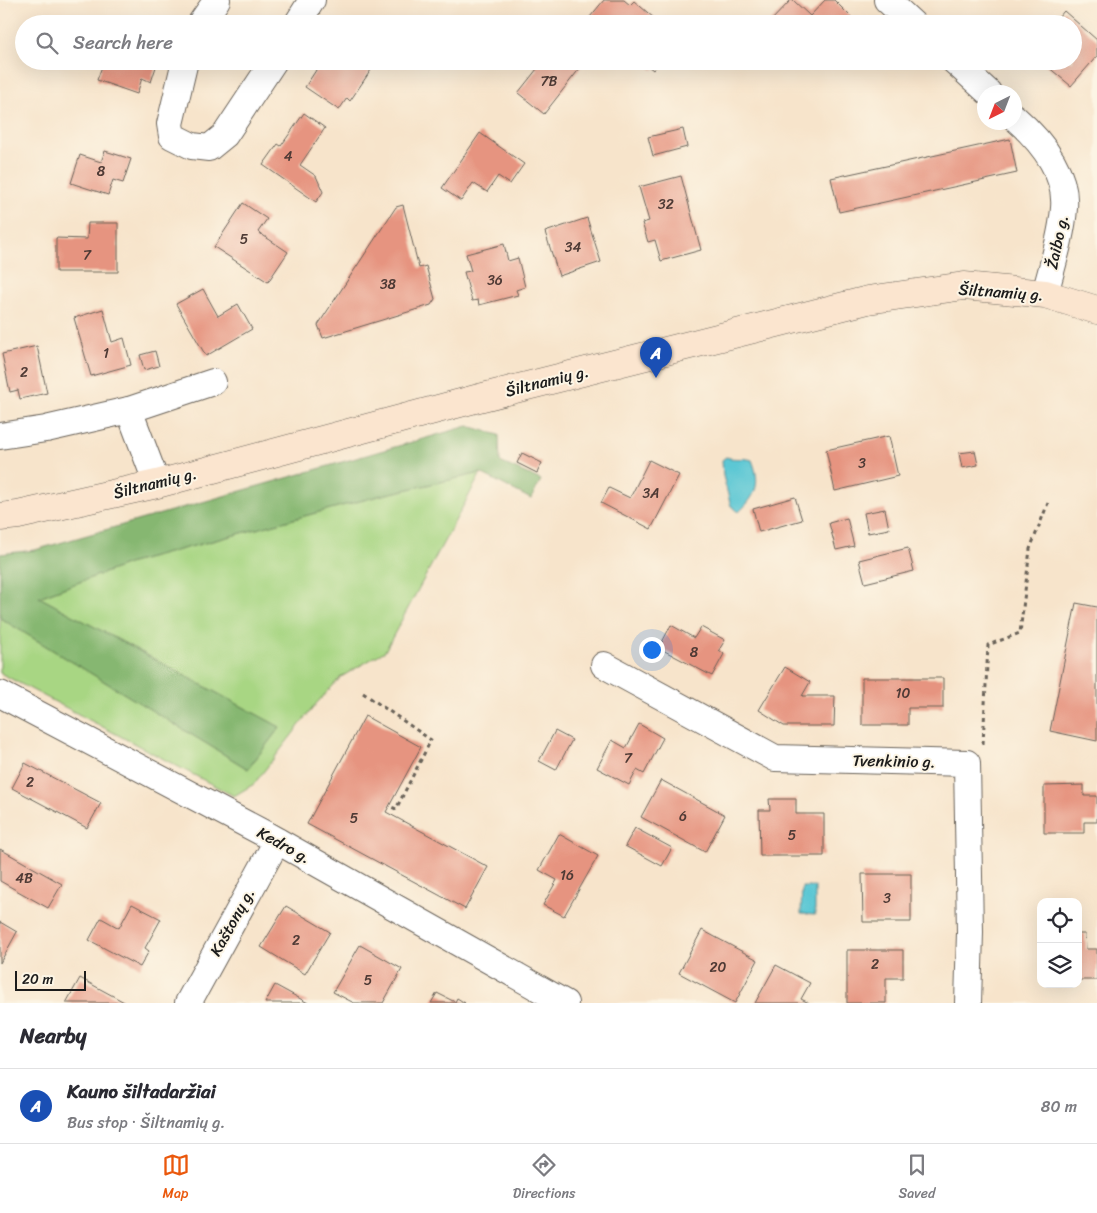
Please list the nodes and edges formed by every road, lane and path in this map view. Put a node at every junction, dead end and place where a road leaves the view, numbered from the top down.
1 (217, 0) edge
2 (310, 0) edge
3 (887, 0) edge
4 (206, 15) edge
5 (302, 15) edge
6 (903, 15) edge
7 (183, 70) edge
8 (268, 70) edge
9 (964, 70) edge
10 (980, 85) edge
11 (1022, 124) edge
12 (1045, 294) junction
13 (1097, 310) edge
14 (213, 382) dead end
15 (129, 410) junction
16 (0, 436) edge
17 (157, 484) junction
18 (1048, 503) dead end
19 (0, 517) edge
20 (604, 665) dead end
21 (362, 694) dead end
22 (1, 697) edge
23 (967, 763) junction
24 (407, 773) dead end
25 (413, 776) junction
26 (389, 806) dead end
27 (277, 841) junction
28 (188, 1003) edge
29 (565, 1003) edge
30 (968, 1003) edge

1 - 4 street
2 - 5 street
3 - 6 street
7 - 8 street
9 - 10 street
11 - 12 street, Žaibo g.
12 - 13 main road, Šiltnamių g.
12 - 17 main road, Šiltnamių g.
14 - 15 street
15 - 16 street
15 - 17 street
17 - 19 main road, Šiltnamių g.
18 - 23 path
20 - 23 street, Tvenkinio g.
21 - 25 path
22 - 27 street, Kedro g.
23 - 30 street
24 - 25 path
25 - 26 path
27 - 28 street, Kaštonų g.
27 - 29 street, Kedro g.

